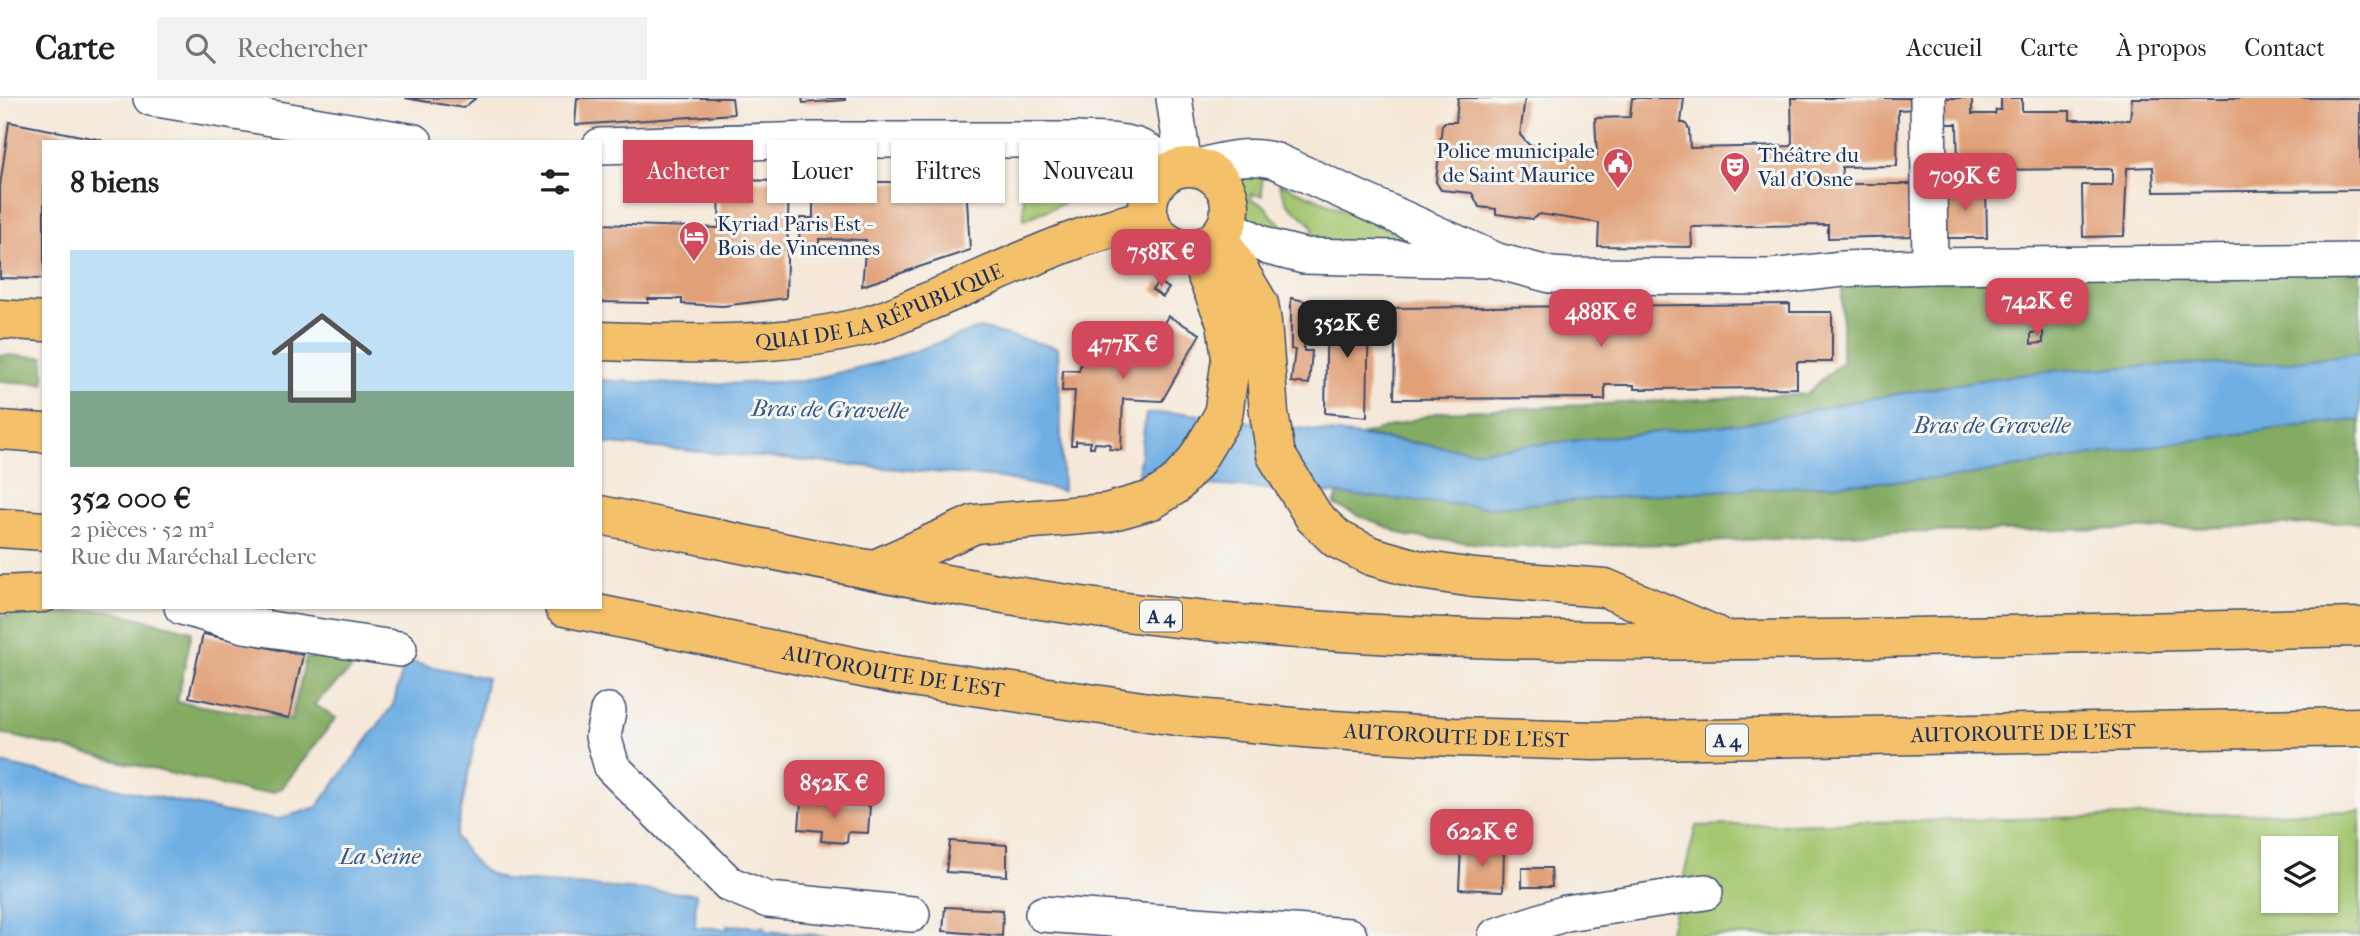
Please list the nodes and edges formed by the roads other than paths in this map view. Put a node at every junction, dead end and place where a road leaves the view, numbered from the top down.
1 (151, 98) edge
2 (1174, 98) edge
3 (1928, 98) edge
4 (403, 140) edge
5 (602, 146) edge
6 (1184, 168) junction
7 (1150, 219) junction
8 (1214, 237) junction
9 (1497, 261) junction
10 (2360, 261) edge
11 (1930, 266) junction
12 (0, 319) edge
13 (42, 321) edge
14 (602, 341) edge
15 (0, 430) edge
16 (42, 433) edge
17 (602, 515) edge
18 (0, 528) edge
19 (42, 531) edge
20 (873, 570) junction
21 (42, 593) edge
22 (0, 595) edge
23 (189, 609) edge
24 (575, 609) edge
25 (2360, 627) edge
26 (1730, 642) junction
27 (399, 649) dead end
28 (608, 711) dead end
29 (2360, 727) edge
30 (1705, 892) dead end
31 (912, 914) dead end
32 (1043, 914) dead end
33 (1349, 936) edge
34 (1496, 936) edge

1 - 4 street
2 - 6 street
3 - 11 street
5 - 6 street
6 - 7 main road
6 - 8 main road
6 - 9 street
7 - 8 main road
7 - 14 main road, QUAI DE LA RÉPUBLIQUE
8 - 9 street
8 - 20 main road
8 - 26 main road
9 - 11 street
10 - 11 street
12 - 13 main road
15 - 16 main road
17 - 20 main road, A 4
18 - 19 main road
20 - 26 main road, A 4
21 - 22 main road
23 - 27 street
24 - 29 main road, AUTOROUTE DE L’EST / A 4
25 - 26 main road, A 4
28 - 31 street
30 - 34 street
32 - 33 street

